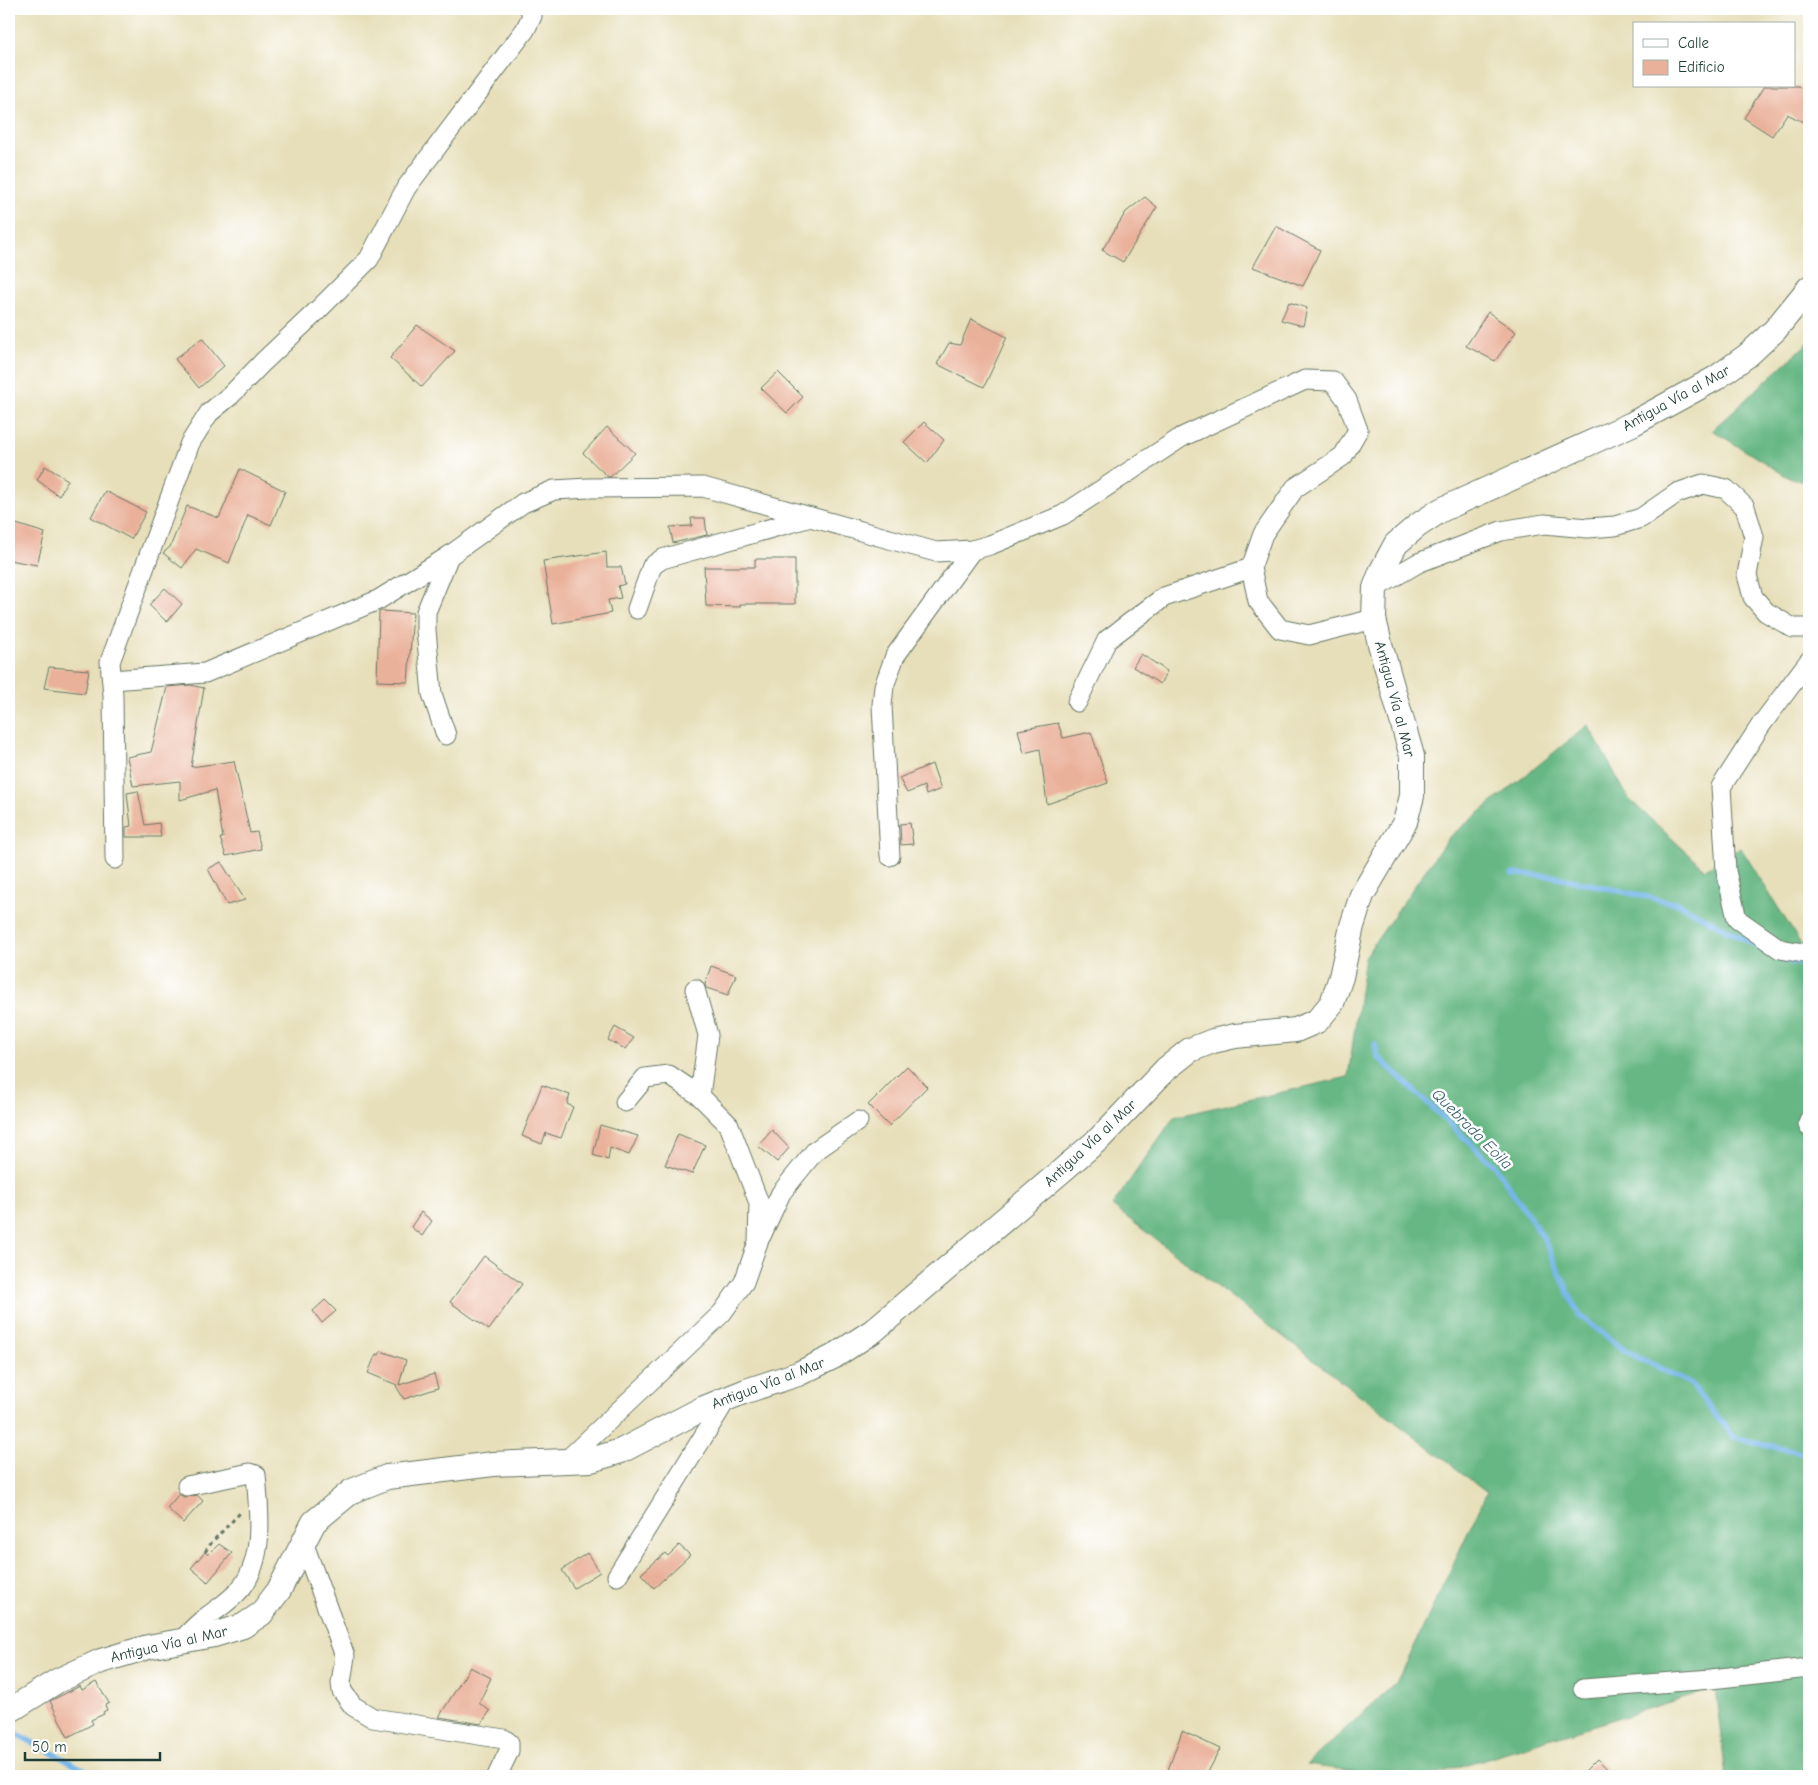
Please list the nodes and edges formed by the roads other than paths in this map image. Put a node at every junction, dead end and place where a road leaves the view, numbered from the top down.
1 (530, 9) edge
2 (1809, 288) edge
3 (812, 517) junction
4 (972, 550) junction
5 (449, 556) junction
6 (1251, 568) junction
7 (1375, 588) junction
8 (637, 609) dead end
9 (1374, 619) junction
10 (1809, 628) edge
11 (1809, 661) edge
12 (112, 680) junction
13 (1077, 702) dead end
14 (446, 735) dead end
15 (890, 856) dead end
16 (115, 859) dead end
17 (1809, 954) edge
18 (695, 989) dead end
19 (700, 1096) junction
20 (625, 1102) dead end
21 (1809, 1120) edge
22 (858, 1121) dead end
23 (1809, 1127) edge
24 (758, 1242) junction
25 (726, 1400) junction
26 (565, 1462) junction
27 (187, 1486) dead end
28 (303, 1542) junction
29 (617, 1576) dead end
30 (182, 1640) junction
31 (1809, 1668) edge
32 (1583, 1689) dead end
33 (13, 1708) edge
34 (497, 1776) edge

1 - 12 street
2 - 7 main road, Antigua Vía al Mar
3 - 4 street
3 - 5 street
3 - 8 street
4 - 6 street
4 - 15 street
5 - 12 street
5 - 14 street
6 - 9 street
6 - 13 street
7 - 9 main road, Antigua Vía al Mar
7 - 10 street
9 - 25 main road, Antigua Vía al Mar
11 - 17 street
12 - 16 street
18 - 19 street
19 - 20 street
19 - 24 street
21 - 23 street
22 - 24 street
24 - 26 street
25 - 26 main road, Antigua Vía al Mar
25 - 29 street
26 - 28 main road, Antigua Vía al Mar
27 - 30 street
28 - 30 main road, Antigua Vía al Mar
28 - 34 street
30 - 33 main road, Antigua Vía al Mar
31 - 32 street

